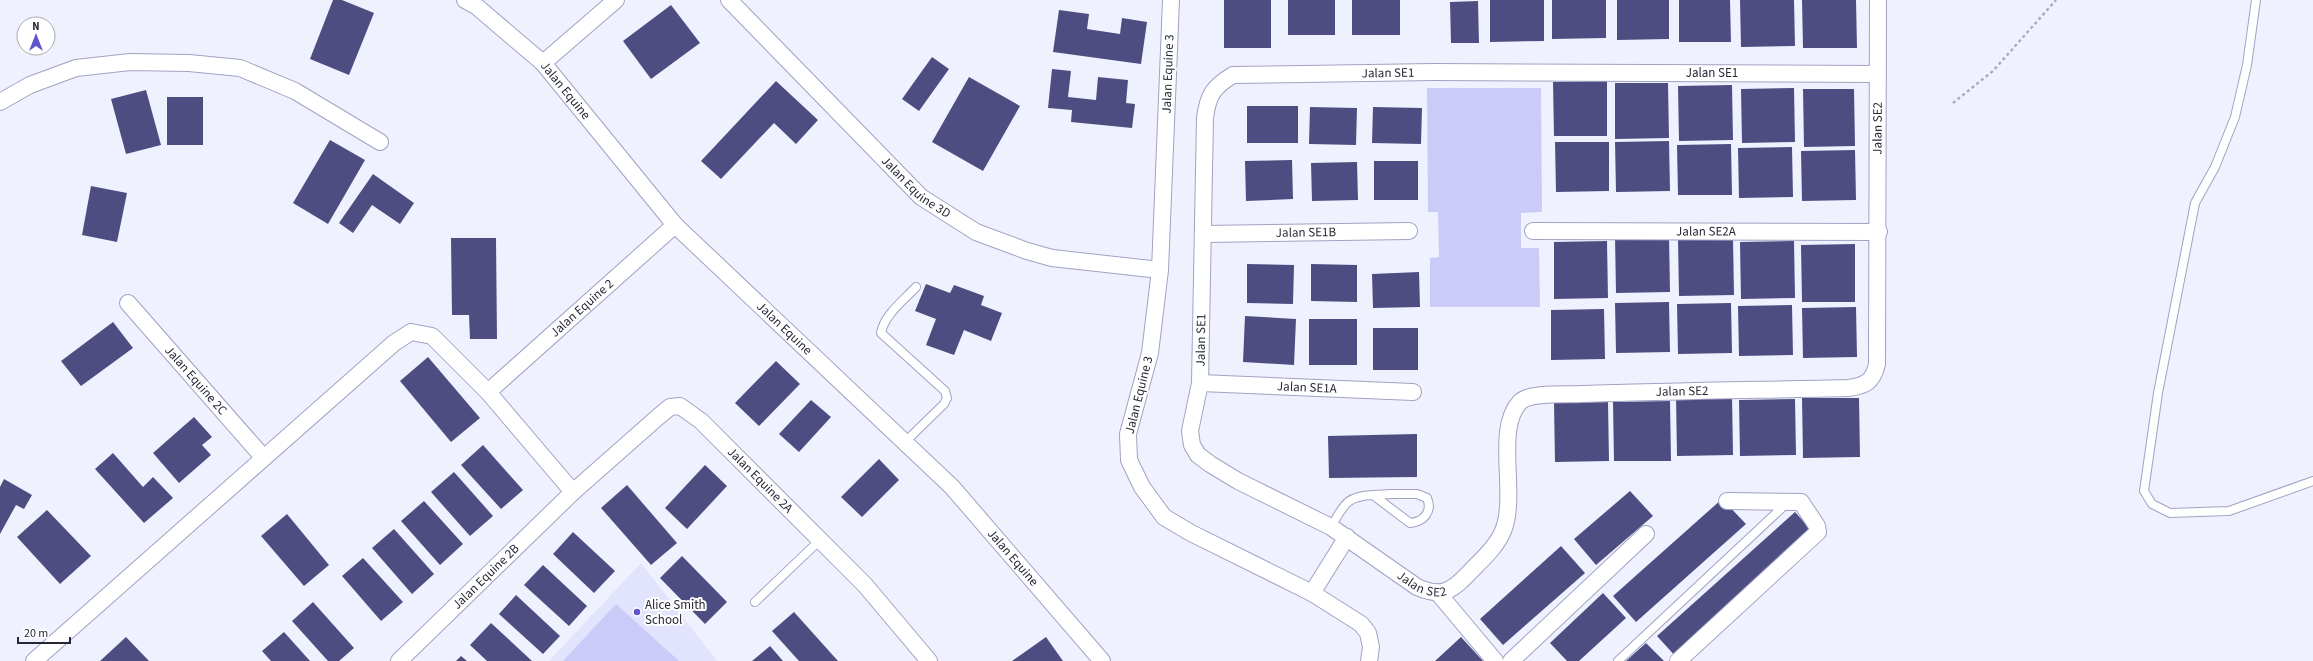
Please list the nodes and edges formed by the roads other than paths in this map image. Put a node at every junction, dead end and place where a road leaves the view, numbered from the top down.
1 (465, 0) edge
2 (616, 0) edge
3 (729, 0) edge
4 (1171, 0) edge
5 (1878, 0) edge
6 (2256, 0) edge
7 (543, 63) junction
8 (1878, 74) junction
9 (0, 102) edge
10 (380, 142) dead end
11 (675, 225) junction
12 (1409, 231) dead end
13 (1534, 231) dead end
14 (1879, 232) junction
15 (1204, 234) junction
16 (1160, 270) junction
17 (916, 287) dead end
18 (128, 303) dead end
19 (1199, 390) junction
20 (488, 392) junction
21 (1413, 392) dead end
22 (905, 442) junction
23 (263, 457) junction
24 (2313, 481) edge
25 (573, 492) junction
26 (1373, 494) junction
27 (1727, 500) dead end
28 (1789, 501) junction
29 (1331, 527) junction
30 (1646, 534) dead end
31 (1347, 537) junction
32 (820, 540) junction
33 (1438, 593) junction
34 (1312, 594) junction
35 (755, 602) dead end
36 (34, 661) edge
37 (398, 661) edge
38 (929, 661) edge
39 (1102, 661) edge
40 (1368, 661) edge
41 (1495, 661) edge
42 (1510, 661) edge
43 (1618, 661) edge
44 (1678, 661) edge

1 - 7 street, Jalan Equine
2 - 7 street
3 - 16 street, Jalan Equine 3D
4 - 16 street, Jalan Equine 3
5 - 8 street, Jalan SE2
6 - 24 lane
7 - 11 street, Jalan Equine
8 - 14 street, Jalan SE2
8 - 15 street, Jalan SE1
9 - 10 street
11 - 20 street, Jalan Equine 2
11 - 22 street, Jalan Equine
12 - 15 street, Jalan SE1B
13 - 14 street, Jalan SE2A
14 - 33 street, Jalan SE2
15 - 19 street, Jalan SE1
16 - 34 street, Jalan Equine 3
17 - 22 lane
18 - 23 street, Jalan Equine 2C
19 - 21 street, Jalan SE1A
19 - 29 street, Jalan SE1
20 - 23 street
20 - 25 street
22 - 39 street, Jalan Equine
23 - 36 street
25 - 32 street, Jalan Equine 2A
25 - 37 street, Jalan Equine 2B
26 - 26 lane
26 - 29 lane
27 - 28 street
28 - 43 lane
28 - 44 street
29 - 31 street, Jalan SE2
30 - 42 street
31 - 33 street, Jalan SE2
31 - 34 street
32 - 35 lane
32 - 38 street, Jalan Equine 2A
33 - 41 street
34 - 40 street, Jalan Equine 3

